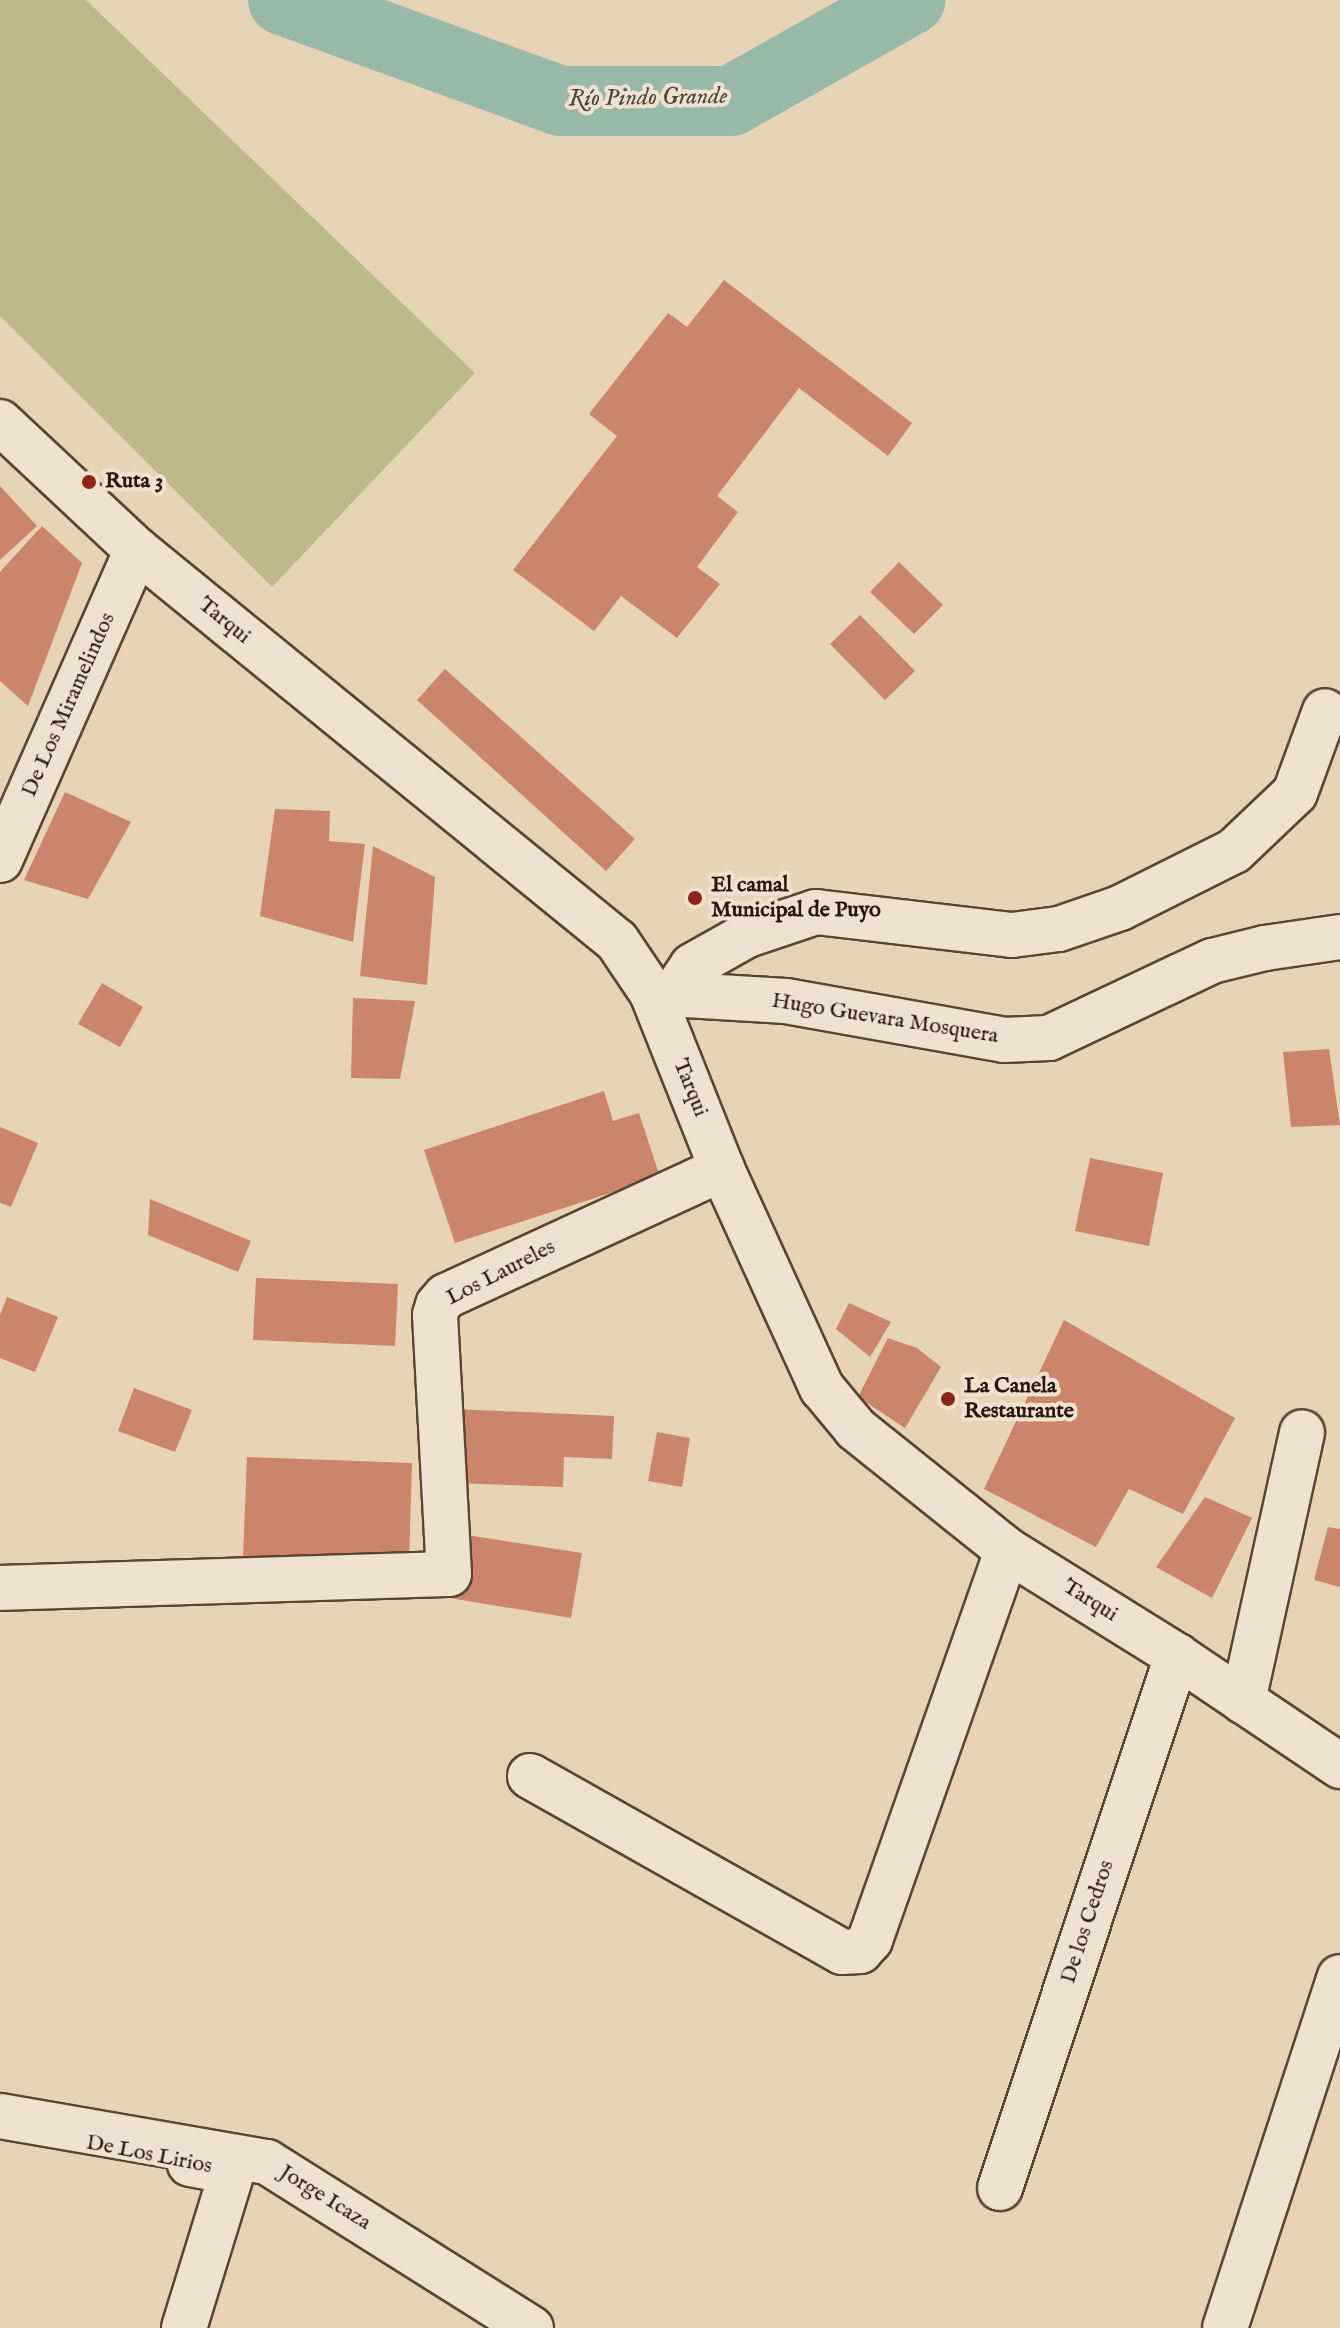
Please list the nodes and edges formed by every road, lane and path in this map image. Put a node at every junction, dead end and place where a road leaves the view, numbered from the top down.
1 (0, 422) edge
2 (137, 550) junction
3 (1325, 711) dead end
4 (0, 860) edge
5 (1340, 937) edge
6 (663, 993) junction
7 (722, 1169) junction
8 (1302, 1432) dead end
9 (1007, 1550) junction
10 (0, 1588) edge
11 (1177, 1656) junction
12 (1243, 1701) junction
13 (1340, 1766) edge
14 (530, 1776) dead end
15 (1340, 1977) edge
16 (0, 2116) edge
17 (0, 2125) edge
18 (1000, 2188) dead end
19 (184, 2328) edge
20 (531, 2328) edge
21 (1225, 2328) edge

1 - 2 street, Tarqui
2 - 4 street, De Los Miramelindos
2 - 6 street, Tarqui
3 - 6 street
5 - 6 street, Hugo Guevara Mosquera
6 - 7 street, Tarqui
7 - 9 street, Tarqui
7 - 10 street, Los Laureles
8 - 12 street
9 - 11 street, Tarqui
9 - 14 street
11 - 12 street, Tarqui
11 - 18 street, De los Cedros
12 - 13 street, Tarqui
15 - 21 street
16 - 20 street, Jorge Icaza
17 - 19 street, De Los Lirios

